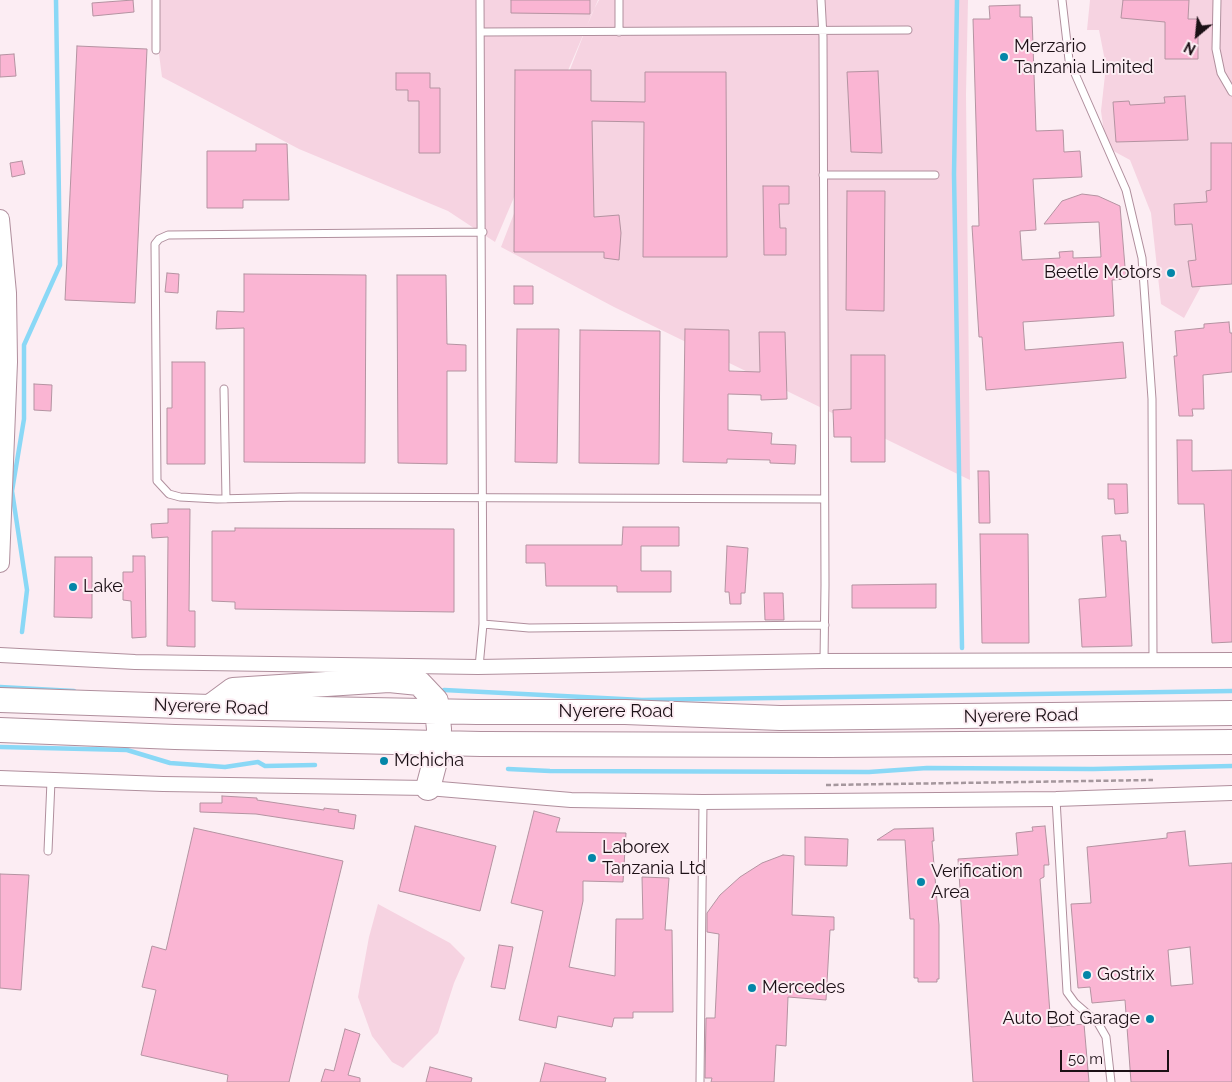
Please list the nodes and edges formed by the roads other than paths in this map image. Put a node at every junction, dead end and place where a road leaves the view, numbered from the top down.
1 (156, 0) edge
2 (480, 0) edge
3 (619, 0) edge
4 (821, 0) edge
5 (1062, 0) edge
6 (1217, 0) edge
7 (908, 30) dead end
8 (481, 32) junction
9 (619, 32) junction
10 (821, 32) junction
11 (156, 50) dead end
12 (1232, 92) edge
13 (824, 175) junction
14 (935, 175) dead end
15 (0, 220) edge
16 (482, 232) junction
17 (224, 389) dead end
18 (482, 498) junction
19 (226, 499) junction
20 (824, 499) junction
21 (0, 563) edge
22 (484, 624) junction
23 (824, 625) junction
24 (0, 654) edge
25 (824, 660) junction
26 (1232, 660) edge
27 (1153, 661) junction
28 (479, 666) junction
29 (0, 700) edge
30 (438, 712) junction
31 (1232, 714) edge
32 (0, 730) edge
33 (1232, 742) edge
34 (438, 743) junction
35 (0, 778) edge
36 (51, 781) junction
37 (428, 788) junction
38 (1232, 793) edge
39 (1056, 799) junction
40 (703, 802) junction
41 (48, 851) dead end
42 (700, 1082) edge
43 (1111, 1082) edge

1 - 11 lane
2 - 8 lane
3 - 9 lane
4 - 10 lane
5 - 27 lane
6 - 12 lane
7 - 10 lane
8 - 9 lane
8 - 16 lane
9 - 10 lane
10 - 13 lane
13 - 14 lane
13 - 20 lane
15 - 21 street
16 - 18 lane
16 - 19 lane
17 - 19 lane
18 - 19 lane
18 - 20 lane
18 - 22 lane
20 - 23 lane
22 - 23 lane
22 - 28 lane
23 - 25 lane
24 - 28 street
25 - 27 street
25 - 28 street
26 - 27 street
29 - 30 highway, Nyerere Road
30 - 31 highway, Nyerere Road
30 - 34 highway
32 - 34 highway, Nyerere Road
33 - 34 highway, Nyerere Road
34 - 37 highway
35 - 36 street
36 - 37 street
36 - 41 lane
37 - 40 street
38 - 39 street
39 - 40 street
39 - 43 lane
40 - 42 lane

